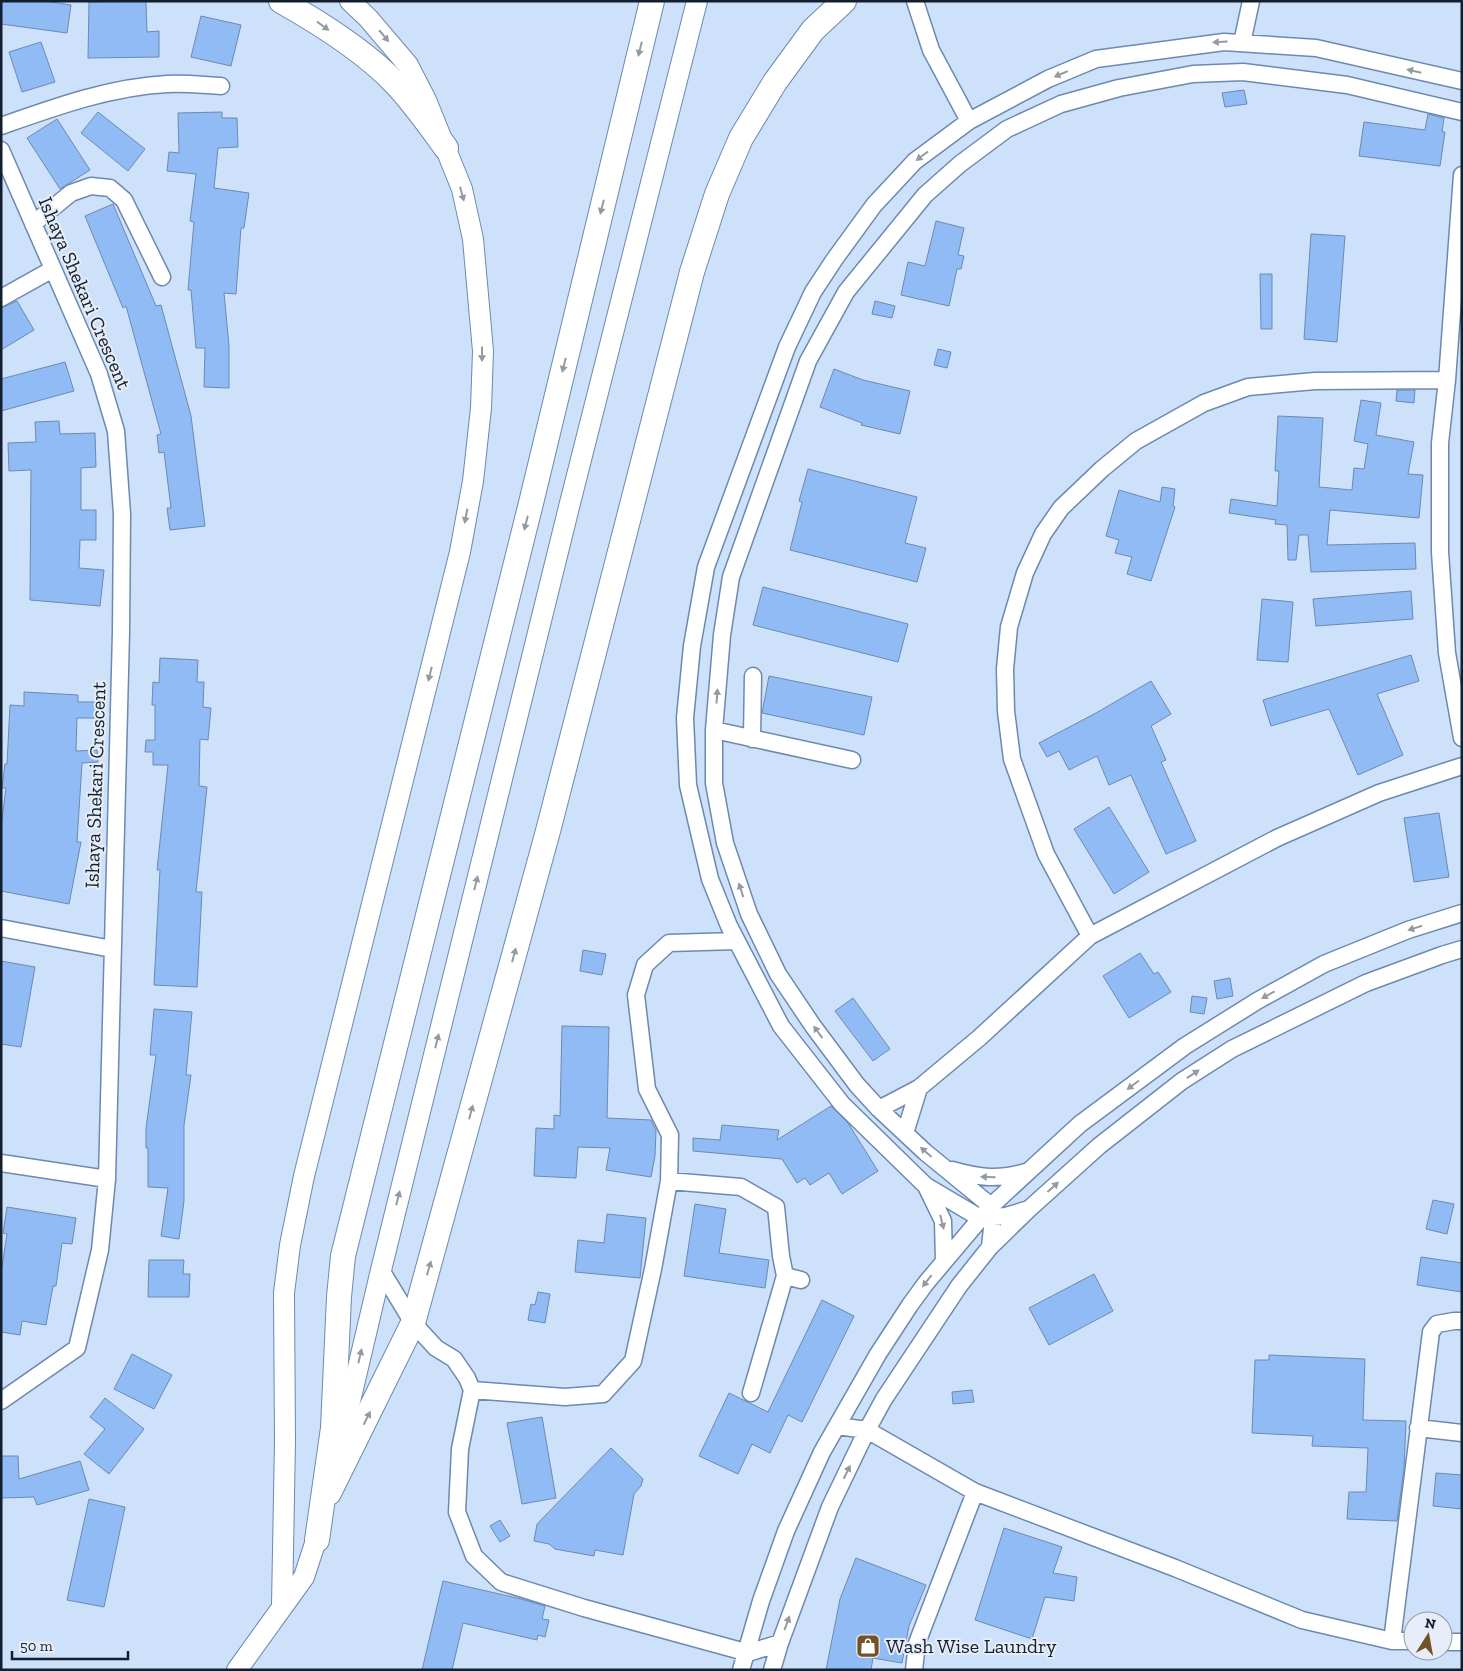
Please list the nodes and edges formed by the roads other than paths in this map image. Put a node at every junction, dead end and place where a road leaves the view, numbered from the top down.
1 (281, 1) edge
2 (350, 1) edge
3 (652, 1) edge
4 (697, 1) edge
5 (844, 1) edge
6 (915, 1) edge
7 (1251, 1) edge
8 (1242, 43) junction
9 (1462, 81) edge
10 (221, 86) dead end
11 (1462, 112) edge
12 (969, 121) junction
13 (1, 126) edge
14 (446, 148) junction
15 (1, 150) edge
16 (1462, 175) edge
17 (33, 224) junction
18 (53, 269) junction
19 (162, 277) dead end
20 (1, 298) edge
21 (1447, 380) junction
22 (754, 676) dead end
23 (714, 730) junction
24 (1462, 738) edge
25 (752, 739) junction
26 (852, 760) dead end
27 (1462, 766) edge
28 (1462, 913) edge
29 (1, 928) edge
30 (1090, 936) junction
31 (736, 941) junction
32 (112, 948) junction
33 (1462, 949) edge
34 (919, 1088) junction
35 (879, 1109) junction
36 (905, 1133) junction
37 (1, 1163) edge
38 (946, 1169) junction
39 (1030, 1170) junction
40 (107, 1180) junction
41 (669, 1181) junction
42 (926, 1186) junction
43 (1029, 1209) junction
44 (988, 1214) junction
45 (990, 1247) junction
46 (944, 1261) junction
47 (380, 1270) junction
48 (785, 1276) junction
49 (801, 1280) dead end
50 (1462, 1321) edge
51 (413, 1323) junction
52 (472, 1390) junction
53 (751, 1393) dead end
54 (1, 1401) edge
55 (836, 1426) junction
56 (1418, 1428) junction
57 (867, 1430) junction
58 (1462, 1432) edge
59 (975, 1492) junction
60 (329, 1493) junction
61 (317, 1540) junction
62 (282, 1606) junction
63 (1392, 1641) junction
64 (1403, 1641) edge
65 (780, 1643) junction
66 (745, 1652) junction
67 (237, 1670) edge
68 (741, 1670) edge
69 (772, 1670) edge
70 (914, 1670) edge

1 -> 14 highway
2 -> 14 main road
3 -> 61 highway
47 -> 4 main road
51 -> 5 highway
6 - 12 street
7 - 8 street
9 -> 8 street
8 -> 12 street
10 - 13 street
23 -> 11 street
12 -> 31 street
14 -> 62 main road
15 - 17 street, Ishaya Shekari Crescent
16 - 21 street
17 - 18 street, Ishaya Shekari Crescent
17 - 19 street
18 - 20 street
18 - 32 street, Ishaya Shekari Crescent
21 - 24 street
21 - 30 street
22 - 25 street
23 - 25 street
35 -> 23 street
25 - 26 street
27 - 30 street
28 -> 39 street
29 - 32 street
30 - 34 street
31 - 41 street
31 - 42 street
32 - 40 street, Ishaya Shekari Crescent
43 -> 33 street
34 - 35 street
34 - 36 street
35 - 36 street
38 -> 36 street
37 - 40 street
39 -> 38 street
38 - 44 street
39 - 44 street
40 - 54 street, Ishaya Shekari Crescent
41 - 48 street
41 - 52 street
42 - 44 street
42 -> 46 street
43 - 44 street
43 - 45 street
44 - 45 street
44 - 46 street
45 - 57 street
46 -> 55 street
47 - 51 street
60 -> 47 main road
48 - 49 street
48 - 53 street
50 - 56 street
51 - 52 street
60 -> 51 highway
52 - 66 street
55 - 57 street
55 - 66 street
56 - 58 street
56 - 63 street
57 - 59 street
65 -> 57 street
59 - 63 street
59 - 70 street
60 - 61 main road
61 - 62 main road
62 - 67 main road
63 - 64 street
65 - 66 street
65 - 69 street
66 - 68 street

